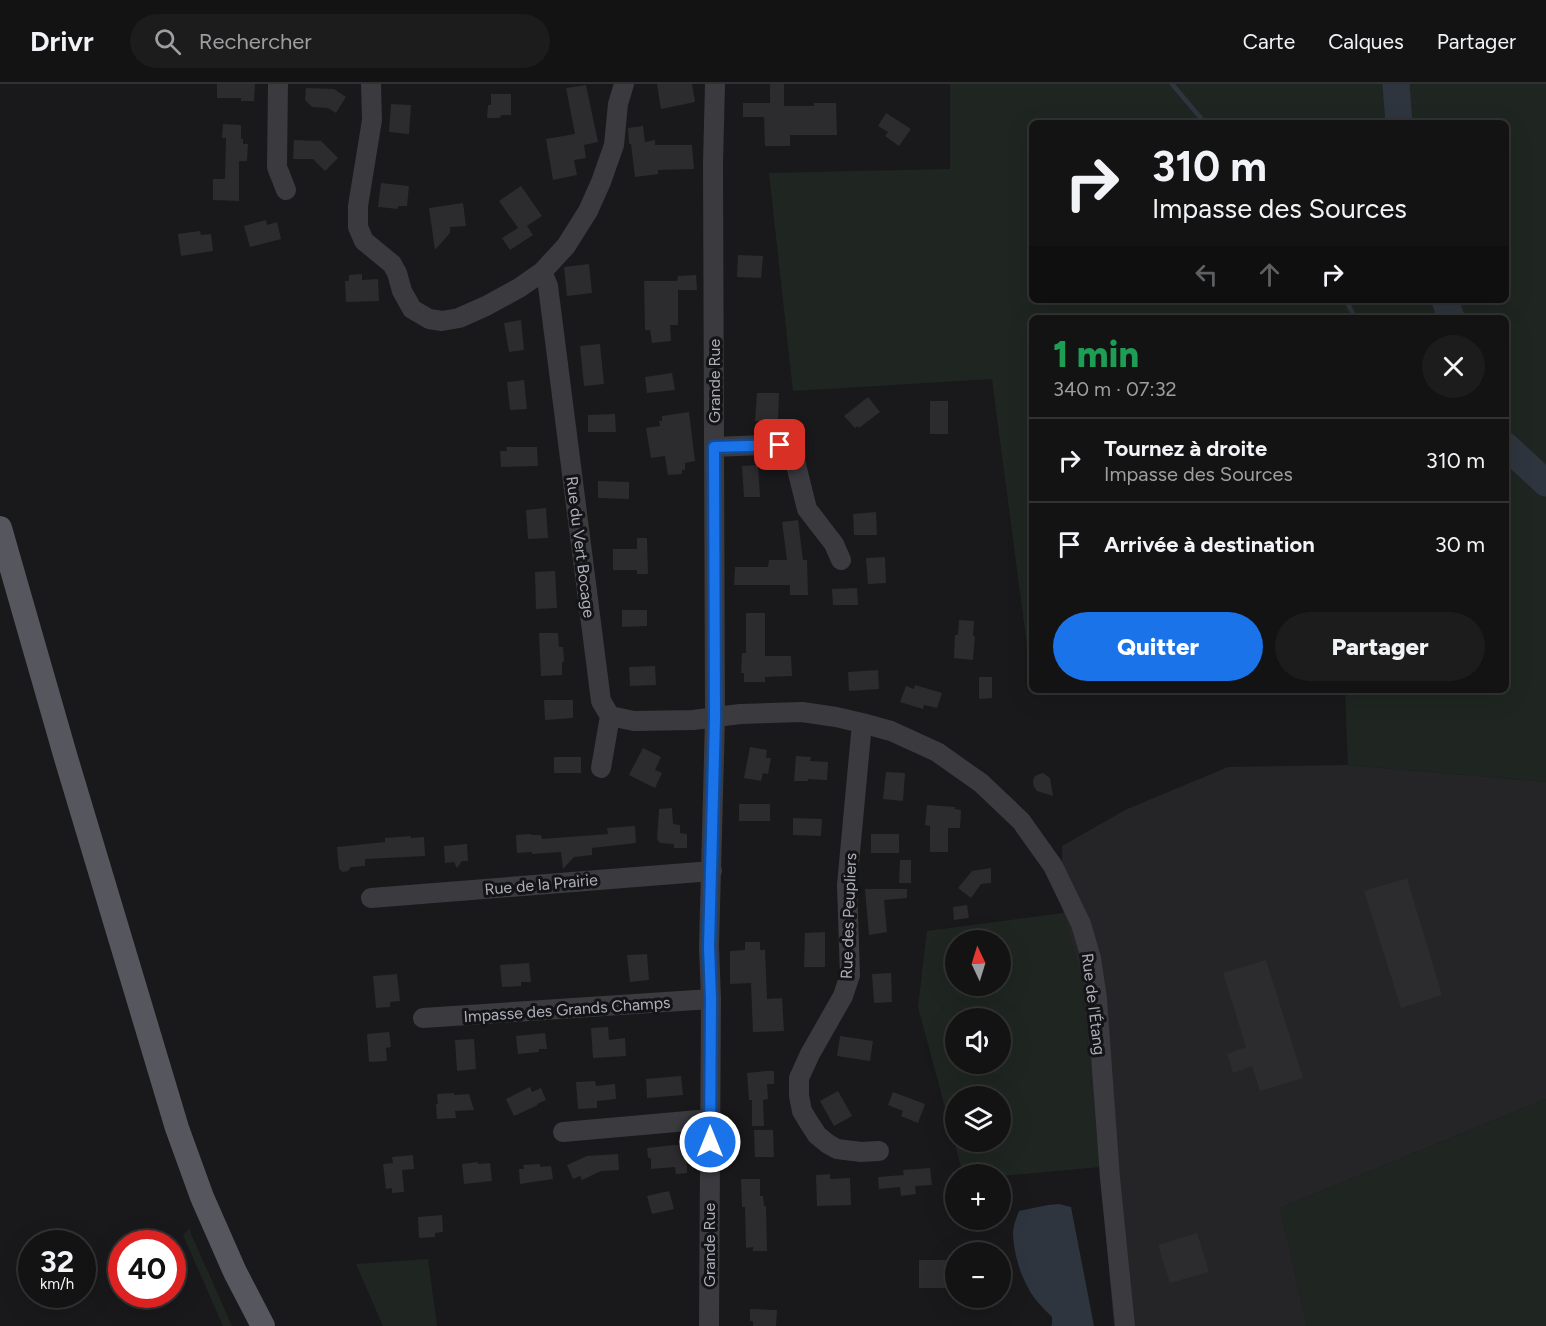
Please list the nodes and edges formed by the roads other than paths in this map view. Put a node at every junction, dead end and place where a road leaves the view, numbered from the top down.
1 (278, 84) edge
2 (371, 84) edge
3 (624, 84) edge
4 (715, 84) edge
5 (286, 190) dead end
6 (542, 272) junction
7 (714, 447) junction
8 (0, 528) edge
9 (841, 560) dead end
10 (610, 716) junction
11 (715, 718) junction
12 (862, 723) junction
13 (601, 768) dead end
14 (712, 871) junction
15 (370, 898) dead end
16 (711, 999) junction
17 (423, 1018) dead end
18 (710, 1119) junction
19 (563, 1132) dead end
20 (879, 1150) dead end
21 (263, 1326) edge
22 (709, 1326) edge
23 (1125, 1326) edge

1 - 5 street
2 - 6 street
3 - 6 street
4 - 7 street, Grande Rue
6 - 10 street, Rue du Vert Bocage
7 - 9 street
7 - 11 street, Grande Rue
8 - 21 main road
10 - 11 street
10 - 13 street
11 - 12 street, Rue de l'Étang
11 - 14 street, Grande Rue
12 - 20 street, Rue des Peupliers
12 - 23 street, Rue de l'Étang
14 - 15 street, Rue de la Prairie
14 - 16 street, Grande Rue
16 - 17 street, Impasse des Grands Champs
16 - 18 street, Grande Rue
18 - 19 street
18 - 22 street, Grande Rue

